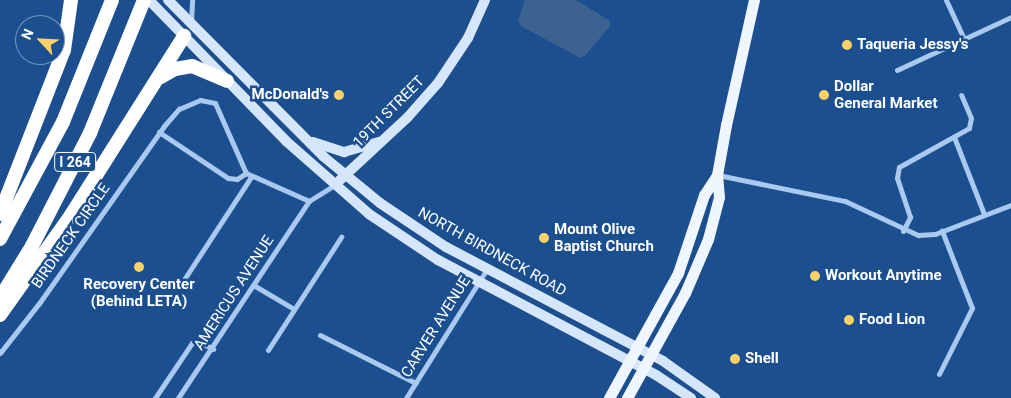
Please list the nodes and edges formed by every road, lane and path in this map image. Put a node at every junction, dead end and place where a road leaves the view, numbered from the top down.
1 (70, 0) edge
2 (112, 0) edge
3 (144, 0) edge
4 (148, 0) edge
5 (169, 0) edge
6 (175, 0) edge
7 (192, 0) edge
8 (485, 0) edge
9 (754, 0) edge
10 (946, 0) edge
11 (1011, 17) edge
12 (191, 23) junction
13 (184, 36) junction
14 (964, 39) junction
15 (897, 70) dead end
16 (160, 78) junction
17 (227, 81) junction
18 (961, 95) dead end
19 (159, 132) junction
20 (954, 137) junction
21 (304, 138) junction
22 (383, 141) junction
23 (246, 173) junction
24 (717, 175) junction
25 (345, 176) junction
26 (251, 177) junction
27 (334, 186) junction
28 (309, 201) junction
29 (1011, 205) edge
30 (0, 214) edge
31 (984, 214) junction
32 (942, 230) junction
33 (903, 231) junction
34 (342, 237) dead end
35 (0, 239) edge
36 (487, 269) junction
37 (183, 281) dead end
38 (479, 282) junction
39 (255, 286) junction
40 (0, 298) edge
41 (294, 310) junction
42 (0, 315) edge
43 (320, 335) dead end
44 (637, 347) junction
45 (212, 350) junction
46 (268, 350) dead end
47 (0, 353) edge
48 (651, 354) junction
49 (630, 361) junction
50 (643, 368) junction
51 (939, 374) dead end
52 (416, 383) junction
53 (156, 397) edge
54 (178, 398) edge
55 (406, 398) edge
56 (609, 398) edge
57 (627, 398) edge
58 (691, 398) edge
59 (715, 398) edge

1 - 30 highway
2 - 35 highway, I 264
3 - 40 highway, I 264
4 - 13 main road, NORTH BIRDNECK ROAD
5 - 6 street
5 - 12 main road, NORTH BIRDNECK ROAD
7 - 12 street
8 - 22 main road, 19TH STREET
9 - 24 main road
10 - 14 street
11 - 14 street
12 - 13 main road
12 - 21 main road, NORTH BIRDNECK ROAD
13 - 16 highway
13 - 17 main road, NORTH BIRDNECK ROAD
14 - 15 street
16 - 17 highway
16 - 42 highway
17 - 27 main road, NORTH BIRDNECK ROAD
18 - 20 street
19 - 23 street
19 - 23 street, BIRDNECK CIRCLE
19 - 47 street, BIRDNECK CIRCLE
20 - 31 street
20 - 33 street
21 - 22 main road
21 - 25 main road, NORTH BIRDNECK ROAD
22 - 25 main road, 19TH STREET
23 - 26 street, BIRDNECK CIRCLE
24 - 33 street
24 - 44 main road
24 - 48 main road
25 - 27 main road, 19TH STREET
25 - 36 main road, NORTH BIRDNECK ROAD
26 - 28 street, BIRDNECK CIRCLE
26 - 37 street
27 - 28 street
27 - 38 main road, NORTH BIRDNECK ROAD
28 - 39 street, AMERICUS AVENUE
29 - 31 street
31 - 32 street
32 - 33 street
32 - 51 street
34 - 41 street
36 - 38 street, CARVER AVENUE
36 - 44 main road, NORTH BIRDNECK ROAD
38 - 49 main road, NORTH BIRDNECK ROAD
38 - 52 street, CARVER AVENUE
39 - 41 street
39 - 45 street, AMERICUS AVENUE
41 - 46 street
43 - 52 street
44 - 48 main road, NORTH BIRDNECK ROAD
44 - 49 main road
45 - 53 street
45 - 54 street, AMERICUS AVENUE
48 - 50 main road
48 - 59 main road, NORTH BIRDNECK ROAD
49 - 50 main road, NORTH BIRDNECK ROAD
49 - 56 main road
50 - 57 main road
50 - 58 main road, NORTH BIRDNECK ROAD
52 - 55 street, CARVER AVENUE

